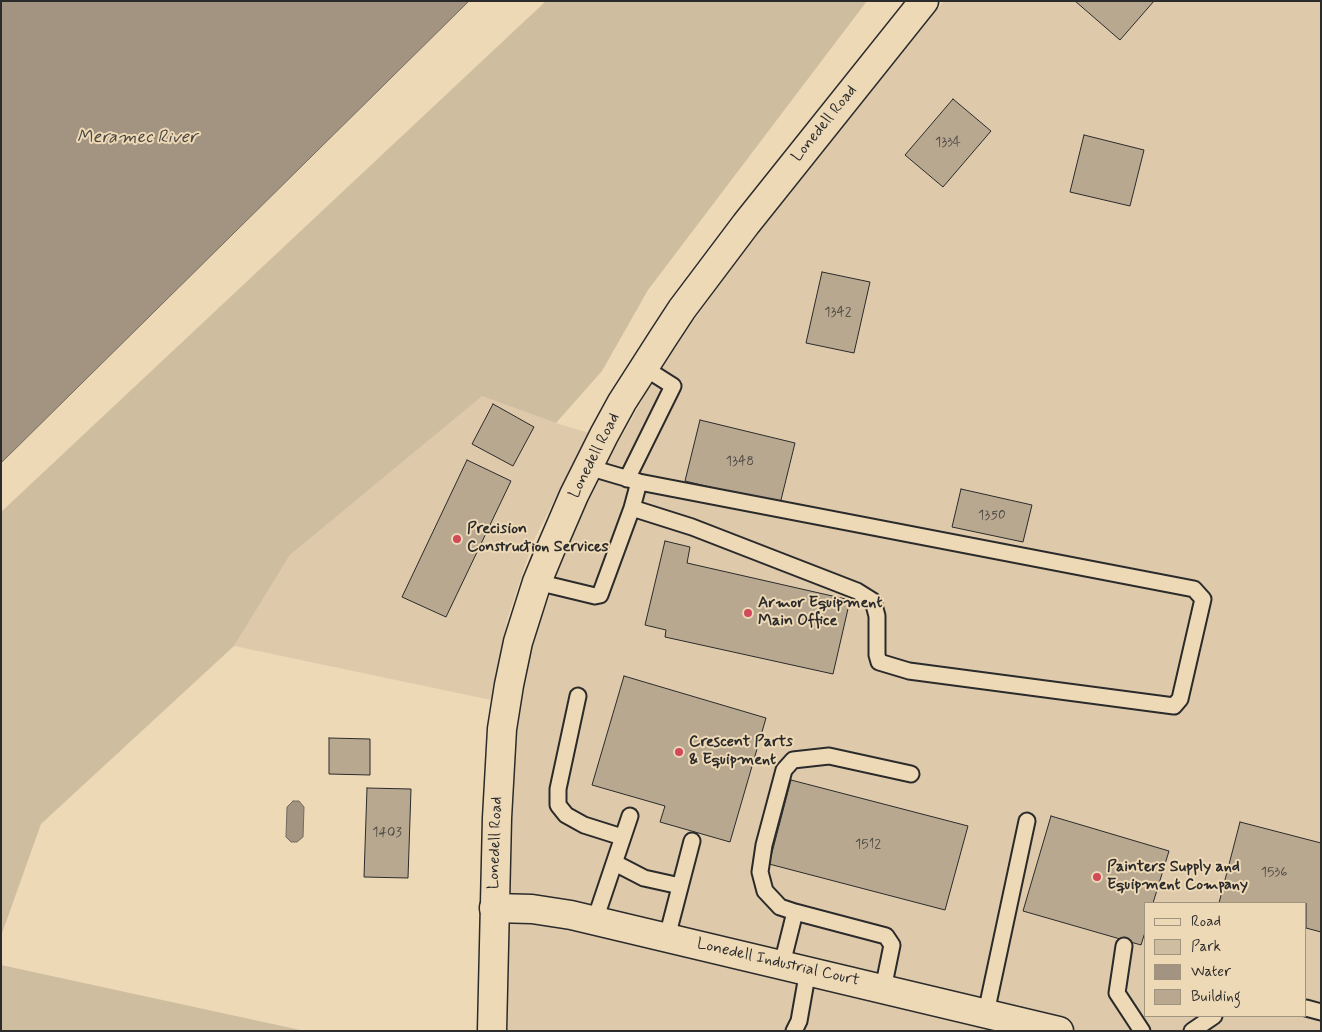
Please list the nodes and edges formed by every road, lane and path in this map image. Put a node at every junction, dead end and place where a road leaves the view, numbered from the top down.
1 (924, 1) edge
2 (643, 368) junction
3 (588, 467) junction
4 (633, 480) junction
5 (632, 508) junction
6 (537, 582) junction
7 (578, 696) dead end
8 (912, 774) dead end
9 (630, 816) dead end
10 (1026, 821) dead end
11 (622, 838) junction
12 (692, 841) dead end
13 (615, 863) junction
14 (680, 886) junction
15 (494, 908) junction
16 (795, 912) junction
17 (594, 920) junction
18 (666, 937) junction
19 (1124, 946) dead end
20 (782, 964) junction
21 (808, 970) junction
22 (883, 989) junction
23 (1307, 1008) edge
24 (1321, 1012) edge
25 (1213, 1017) edge
26 (990, 1020) edge
27 (796, 1030) edge
28 (492, 1031) edge
29 (1059, 1031) edge
30 (1142, 1031) edge
31 (1192, 1031) edge

1 - 2 street, Lonedell Road
2 - 3 street, Lonedell Road
2 - 4 lane
3 - 4 lane
3 - 6 street, Lonedell Road
4 - 5 lane
4 - 5 lane
5 - 6 lane
6 - 15 street, Lonedell Road
7 - 11 lane
8 - 16 lane
9 - 11 lane
10 - 26 lane
11 - 13 lane
12 - 14 lane
13 - 14 lane
13 - 17 lane
14 - 18 lane
15 - 17 street, Lonedell Industrial Court
15 - 28 street, Lonedell Road
16 - 20 lane
16 - 22 lane
17 - 18 street, Lonedell Industrial Court
18 - 20 street, Lonedell Industrial Court
19 - 30 lane
20 - 21 street, Lonedell Industrial Court
21 - 22 street, Lonedell Industrial Court
21 - 27 lane
22 - 26 street, Lonedell Industrial Court
23 - 24 lane
25 - 31 lane
26 - 29 street, Lonedell Industrial Court

